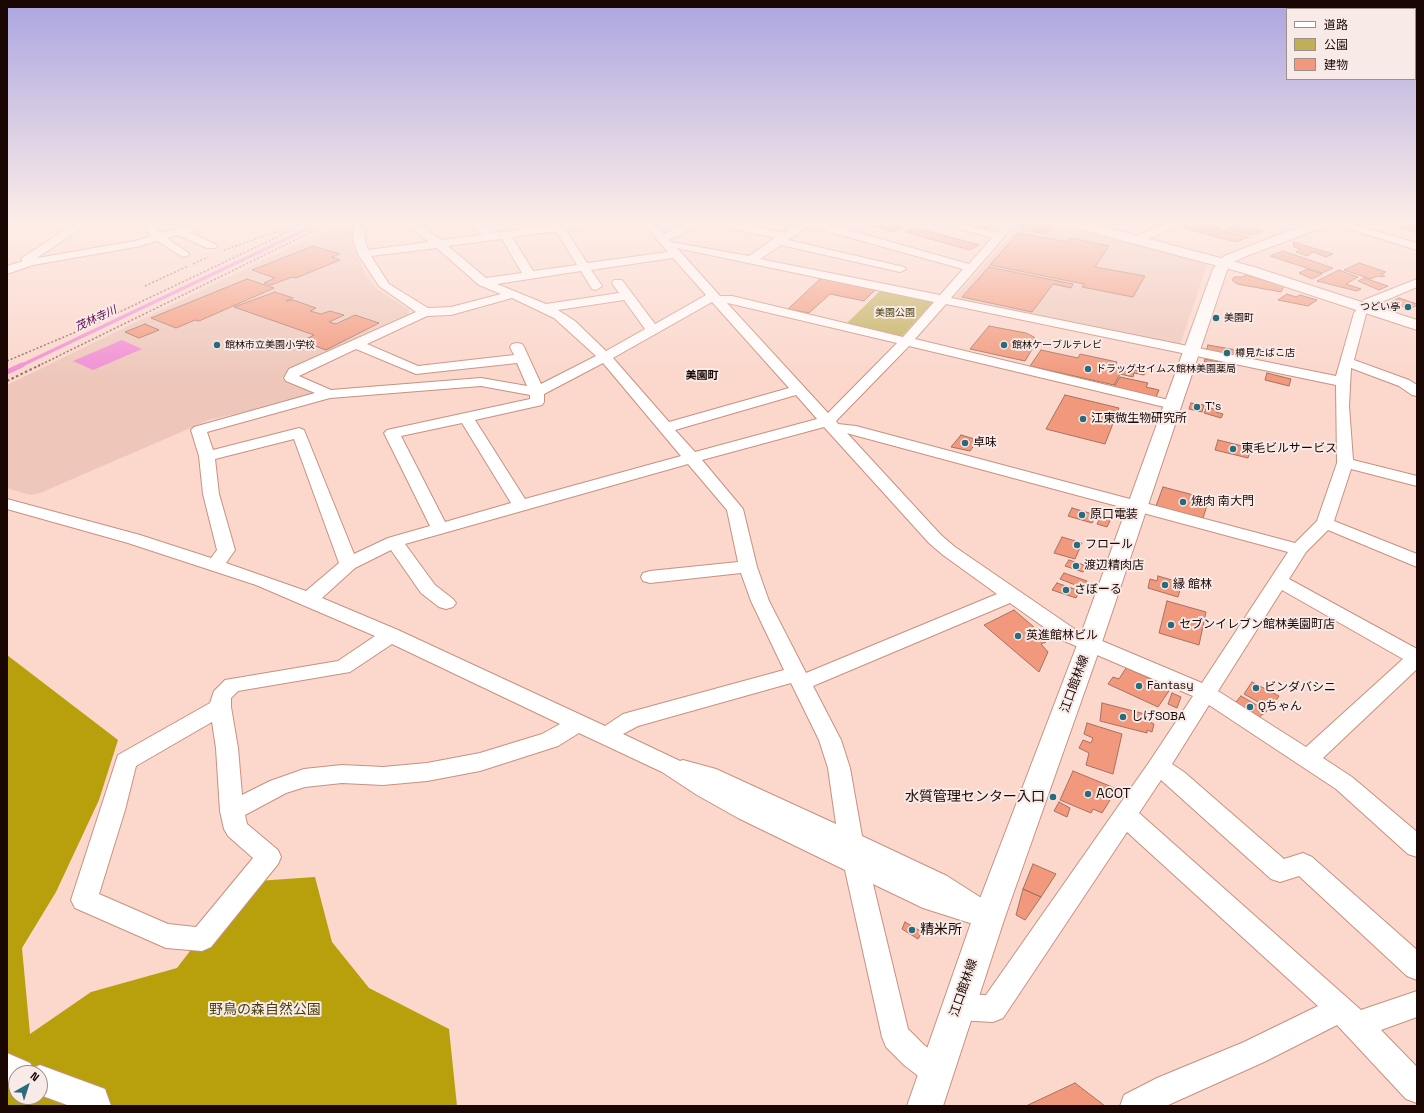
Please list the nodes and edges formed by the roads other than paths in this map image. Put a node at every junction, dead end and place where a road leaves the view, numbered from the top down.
1 (376, 273) edge
2 (473, 273) edge
3 (543, 273) edge
4 (586, 273) edge
5 (693, 273) edge
6 (813, 273) edge
7 (896, 273) edge
8 (967, 273) edge
9 (1219, 273) edge
10 (1265, 273) edge
11 (529, 275) joint
12 (483, 282) junction
13 (618, 283) dead end
14 (1417, 283) edge
15 (596, 286) dead end
16 (880, 287) junction
17 (510, 295) junction
18 (627, 296) junction
19 (716, 298) junction
20 (943, 300) junction
21 (1367, 306) junction
22 (545, 308) junction
23 (425, 312) junction
24 (1417, 319) edge
25 (1417, 325) edge
26 (654, 329) junction
27 (906, 341) junction
28 (356, 344) junction
29 (1191, 351) junction
30 (605, 357) junction
31 (1347, 362) junction
32 (1417, 376) edge
33 (1399, 381) junction
34 (1343, 382) junction
35 (799, 390) junction
36 (537, 392) junction
37 (1417, 392) edge
38 (329, 394) junction
39 (1173, 405) junction
40 (466, 417) junction
41 (829, 424) junction
42 (665, 428) junction
43 (207, 456) junction
44 (692, 458) junction
45 (1345, 463) junction
46 (1417, 481) edge
47 (7, 504) edge
48 (520, 506) junction
49 (1138, 506) junction
50 (1325, 523) junction
51 (439, 528) junction
52 (394, 542) junction
53 (1299, 549) junction
54 (1417, 561) edge
55 (349, 564) junction
56 (216, 565) junction
57 (748, 567) junction
58 (650, 577) dead end
59 (1280, 581) junction
60 (1011, 595) junction
61 (309, 599) junction
62 (446, 603) dead end
63 (391, 635) junction
64 (1089, 645) junction
65 (1417, 658) edge
66 (799, 678) junction
67 (1206, 693) junction
68 (220, 707) junction
69 (576, 722) junction
70 (608, 736) junction
71 (1307, 760) junction
72 (1158, 767) junction
73 (232, 811) junction
74 (1125, 815) junction
75 (1417, 847) edge
76 (853, 853) junction
77 (989, 916) junction
78 (1417, 967) edge
79 (1417, 1004) edge
80 (957, 1007) junction
81 (1349, 1017) junction
82 (936, 1072) junction
83 (48, 1083) edge
84 (1417, 1088) edge
85 (96, 1106) edge
86 (925, 1106) edge
87 (1135, 1106) edge

1 - 23 street
2 - 12 street
3 - 11 street
4 - 15 street
5 - 19 street
6 - 16 street
7 - 16 street
8 - 20 street
9 - 29 main road, 江口館林線
10 - 21 main road
11 - 12 street
12 - 17 street
13 - 18 street
14 - 21 street
16 - 20 street
17 - 22 street
17 - 23 street
18 - 22 street
18 - 26 street
19 - 26 street
19 - 27 street
19 - 35 street
20 - 27 street
20 - 29 street
21 - 24 main road
21 - 25 main road
21 - 31 street
22 - 30 street
23 - 28 street
26 - 30 street
27 - 39 street
27 - 41 street
28 - 36 street
28 - 38 street
29 - 34 street
29 - 39 main road, 江口館林線
30 - 36 street
30 - 42 street
31 - 33 street
31 - 34 street
32 - 33 street
33 - 37 street
34 - 45 street
35 - 41 street
35 - 42 street
36 - 38 street
36 - 40 street
38 - 43 street
39 - 49 main road, 江口館林線
40 - 48 street
40 - 51 street
41 - 44 street
41 - 49 street
41 - 60 street
42 - 44 street
43 - 55 street
43 - 56 street
44 - 48 street
44 - 57 street
45 - 46 street
45 - 50 street
47 - 56 street
48 - 51 street
49 - 53 street
49 - 64 main road, 江口館林線
50 - 53 street
50 - 54 street
51 - 52 street
52 - 55 street
52 - 62 street
53 - 59 street
55 - 61 street
56 - 61 street
57 - 58 street
57 - 66 street
59 - 65 street
59 - 67 street
60 - 64 street
60 - 66 street
61 - 63 street
63 - 68 street
63 - 69 street
64 - 67 street
64 - 77 main road, 江口館林線
65 - 71 street
66 - 70 street
66 - 76 street
67 - 71 street
67 - 72 street
68 - 73 street
68 - 73 street
69 - 70 street
69 - 73 street
70 - 76 street
71 - 75 street
72 - 74 street
72 - 78 street
74 - 80 street
74 - 81 street
76 - 77 street
76 - 82 street
77 - 80 main road, 江口館林線
79 - 81 street
80 - 82 main road, 江口館林線
81 - 84 street
81 - 87 street
82 - 86 main road, 江口館林線
83 - 85 street

